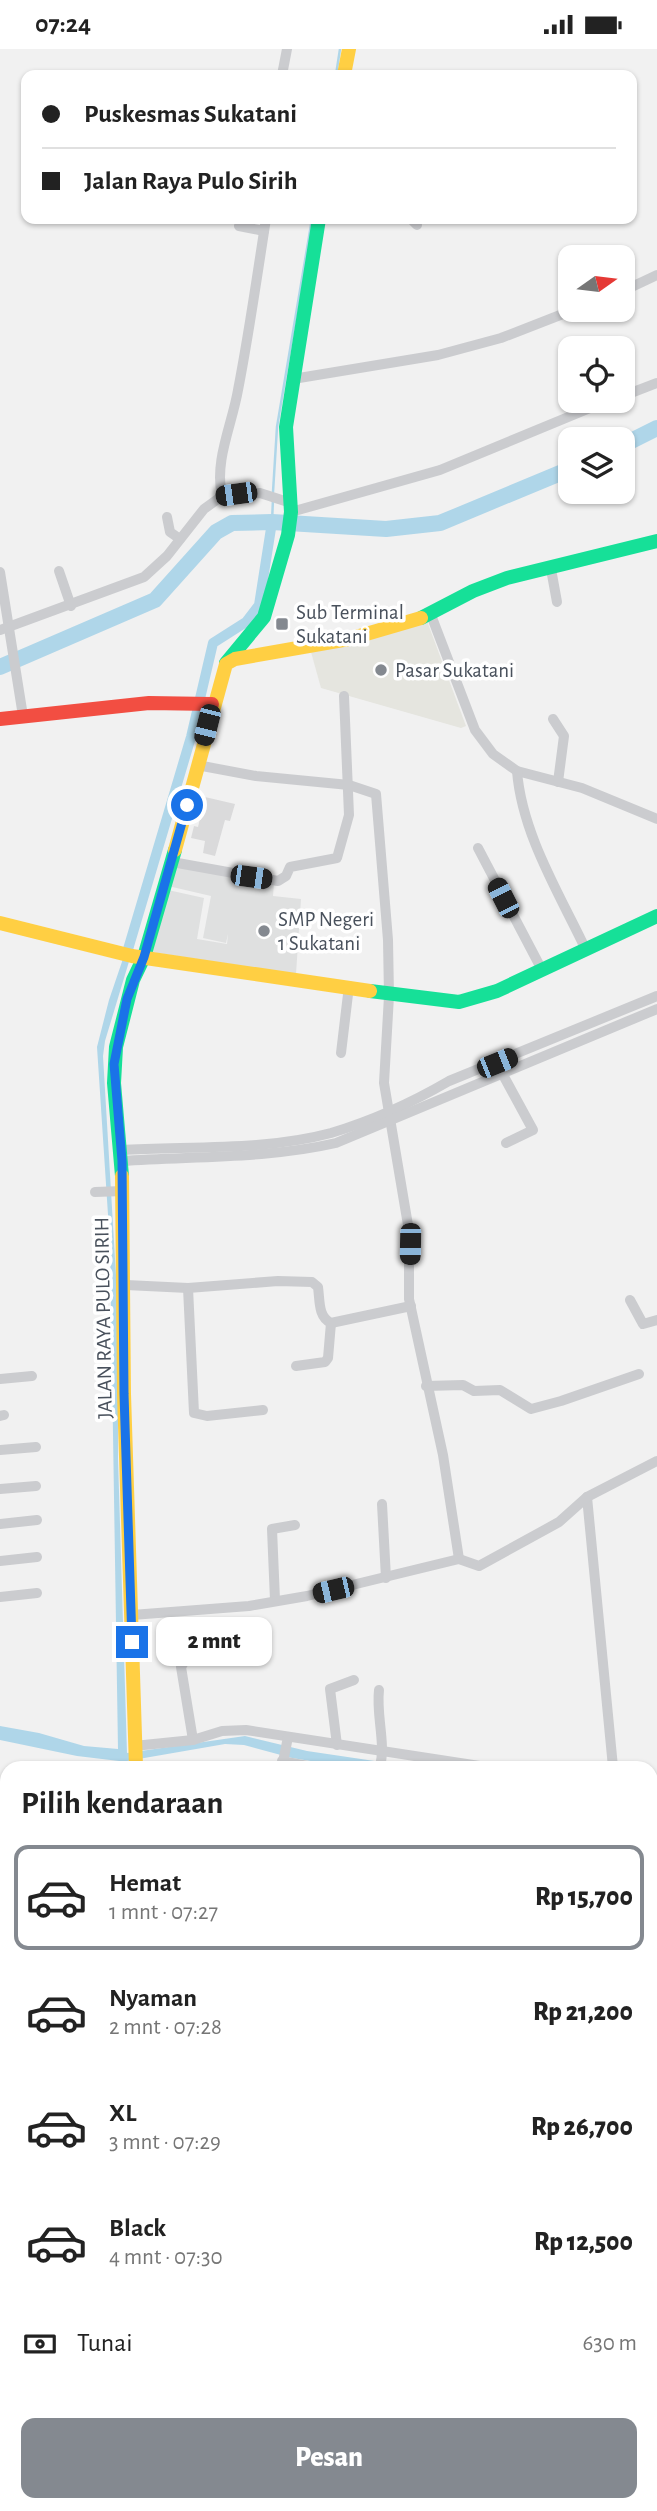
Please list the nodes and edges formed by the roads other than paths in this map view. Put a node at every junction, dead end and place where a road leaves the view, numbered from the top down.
1 (287, 49) edge
2 (349, 49) edge
3 (283, 70) edge
4 (345, 70) edge
5 (265, 224) edge
6 (318, 224) edge
7 (239, 226) dead end
8 (264, 231) junction
9 (657, 276) edge
10 (635, 286) edge
11 (558, 316) edge
12 (293, 379) junction
13 (657, 383) edge
14 (635, 391) edge
15 (578, 413) edge
16 (222, 496) junction
17 (288, 508) junction
18 (167, 517) dead end
19 (180, 538) junction
20 (657, 541) edge
21 (551, 569) junction
22 (59, 571) dead end
23 (0, 572) edge
24 (557, 602) dead end
25 (72, 606) junction
26 (431, 615) junction
27 (5, 629) edge
28 (226, 664) junction
29 (344, 696) dead end
30 (202, 705) junction
31 (23, 716) junction
32 (0, 719) edge
33 (553, 719) dead end
34 (197, 765) junction
35 (517, 771) junction
36 (558, 782) junction
37 (349, 785) junction
38 (657, 819) edge
39 (478, 848) dead end
40 (172, 862) junction
41 (657, 916) edge
42 (0, 923) edge
43 (586, 950) junction
44 (132, 955) junction
45 (542, 970) junction
46 (349, 986) junction
47 (390, 996) junction
48 (657, 996) edge
49 (657, 1009) edge
50 (555, 1045) junction
51 (341, 1053) dead end
52 (502, 1073) junction
53 (390, 1120) junction
54 (311, 1136) junction
55 (506, 1143) dead end
56 (205, 1145) junction
57 (231, 1145) junction
58 (313, 1148) junction
59 (122, 1156) junction
60 (213, 1157) junction
61 (233, 1157) junction
62 (120, 1191) junction
63 (100, 1192) dead end
64 (125, 1285) junction
65 (188, 1288) junction
66 (630, 1300) dead end
67 (411, 1306) junction
68 (657, 1320) edge
69 (331, 1323) junction
70 (296, 1366) dead end
71 (639, 1374) dead end
72 (32, 1376) dead end
73 (0, 1379) edge
74 (426, 1387) junction
75 (263, 1410) dead end
76 (36, 1447) dead end
77 (0, 1450) edge
78 (657, 1461) edge
79 (36, 1486) dead end
80 (0, 1489) edge
81 (587, 1497) junction
82 (382, 1504) dead end
83 (37, 1520) dead end
84 (0, 1524) edge
85 (295, 1525) dead end
86 (37, 1557) dead end
87 (459, 1559) junction
88 (0, 1560) edge
89 (386, 1578) junction
90 (37, 1593) dead end
91 (0, 1597) edge
92 (275, 1600) junction
93 (132, 1615) junction
94 (185, 1653) dead end
95 (354, 1679) dead end
96 (379, 1690) dead end
97 (193, 1740) junction
98 (287, 1740) junction
99 (337, 1745) junction
100 (135, 1757) edge
101 (382, 1759) edge
102 (282, 1761) edge
103 (408, 1761) edge
104 (612, 1761) edge

1 - 3 street
2 - 4 street
5 - 8 street
6 - 12 street, JALAN RAYA PULO SIRIH
7 - 8 street
8 - 16 street
9 - 10 street
11 - 12 street
12 - 17 street, JALAN RAYA PULO SIRIH
13 - 14 street
15 - 17 street
16 - 17 street
16 - 19 street
17 - 28 street, JALAN RAYA PULO SIRIH
18 - 19 street
19 - 25 street
20 - 21 street
21 - 24 street
21 - 26 street
22 - 25 street
23 - 27 street
25 - 27 street
26 - 28 street
26 - 35 street
27 - 31 street
28 - 30 street, JALAN RAYA PULO SIRIH
29 - 37 street
30 - 31 street
30 - 34 street, JALAN RAYA PULO SIRIH
31 - 32 street
33 - 36 street
34 - 37 street
34 - 40 street, JALAN RAYA PULO SIRIH
35 - 36 street
35 - 43 street
36 - 38 street
37 - 40 street
37 - 47 street
39 - 45 street
40 - 44 street, JALAN RAYA PULO SIRIH
41 - 43 street
42 - 44 street
43 - 45 street
44 - 46 street
44 - 59 street, JALAN RAYA PULO SIRIH
45 - 47 street
46 - 47 street
46 - 51 street
47 - 53 street
48 - 50 street
49 - 50 street
50 - 52 street
50 - 53 street
52 - 53 street
52 - 55 street
53 - 54 street
53 - 58 street
53 - 67 street
54 - 57 street
54 - 58 street
56 - 57 street
56 - 59 street
56 - 60 street
57 - 61 street
58 - 61 street
59 - 60 street
59 - 62 street, JALAN RAYA PULO SIRIH
60 - 61 street
62 - 63 street
62 - 64 street, JALAN RAYA PULO SIRIH
64 - 65 street
64 - 93 street, JALAN RAYA PULO SIRIH
65 - 69 street
65 - 75 street
66 - 68 street
67 - 69 street
67 - 74 street
69 - 70 street
71 - 74 street
72 - 73 street
74 - 87 street
76 - 77 street
78 - 81 street
79 - 80 street
81 - 87 street
81 - 104 street
82 - 89 street
83 - 84 street
85 - 92 street
86 - 88 street
87 - 89 street
89 - 92 street
90 - 91 street
92 - 93 street
93 - 100 street, JALAN RAYA PULO SIRIH
94 - 97 street
95 - 99 street
96 - 101 street
97 - 98 street
97 - 100 street
98 - 99 street
98 - 102 street
99 - 101 street
101 - 103 street

